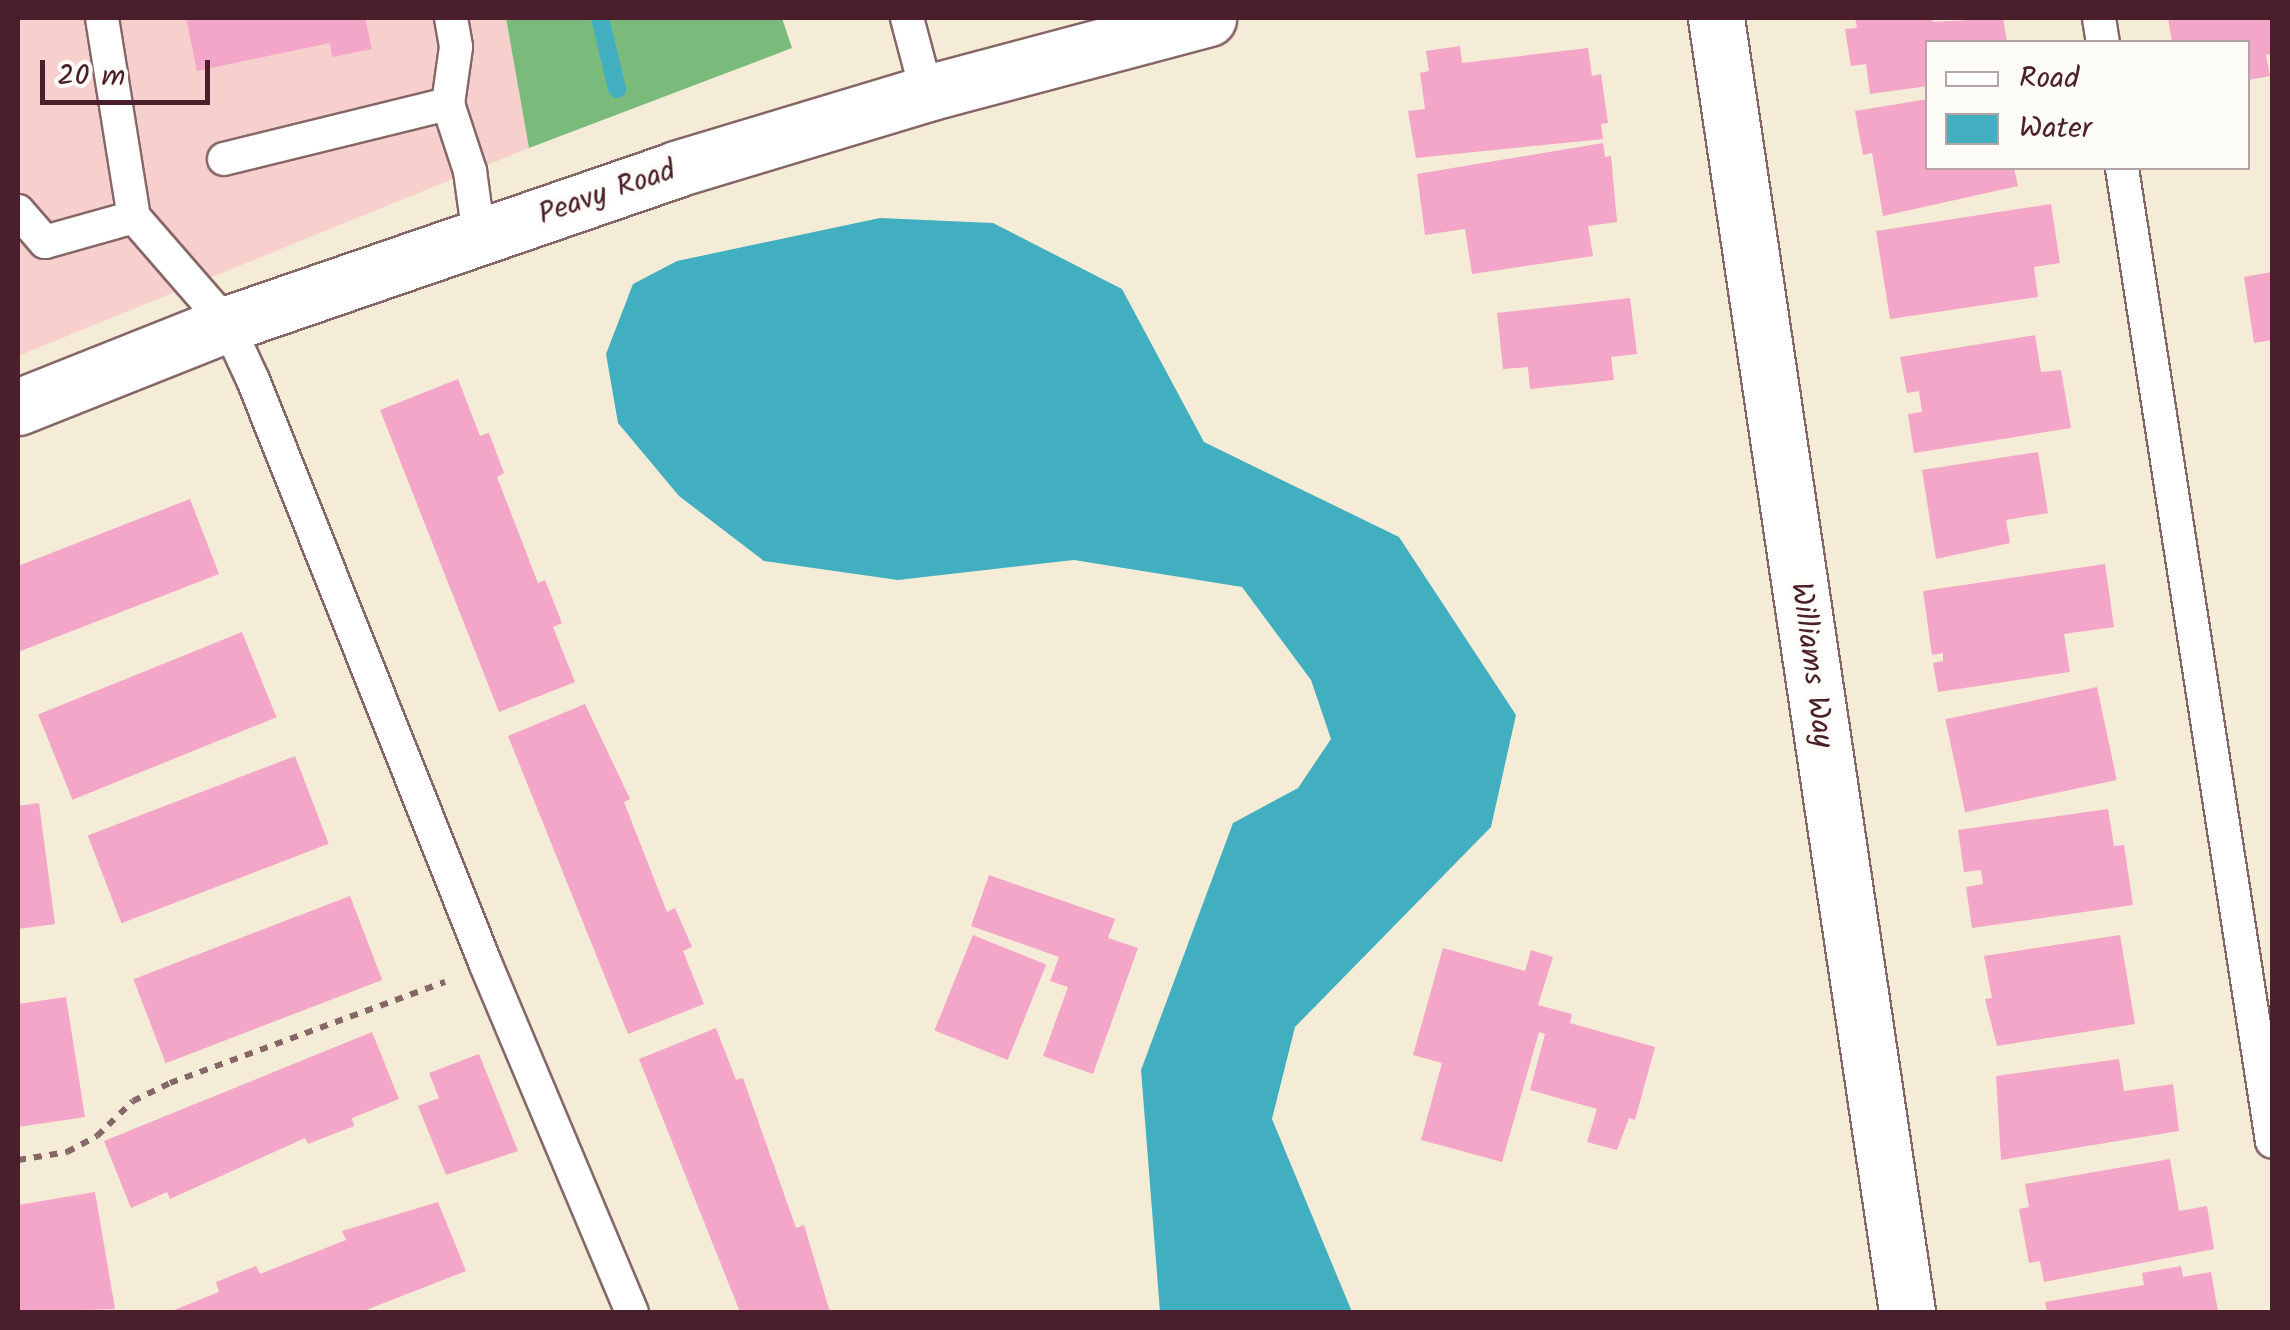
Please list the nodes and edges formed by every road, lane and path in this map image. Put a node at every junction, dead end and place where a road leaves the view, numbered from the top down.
1 (102, 18) edge
2 (450, 18) edge
3 (906, 18) edge
4 (1208, 18) edge
5 (1716, 18) edge
6 (927, 93) junction
7 (448, 104) junction
8 (224, 159) dead end
9 (2122, 170) edge
10 (18, 211) edge
11 (134, 217) junction
12 (479, 237) junction
13 (227, 324) junction
14 (18, 407) edge
15 (486, 965) junction
16 (2272, 1142) edge
17 (18, 1160) edge
18 (632, 1312) edge
19 (1906, 1312) edge

1 - 11 lane
2 - 7 lane
3 - 6 lane
4 - 6 street, Peavy Road
5 - 19 street, Williams Way
6 - 12 street, Peavy Road
7 - 8 lane
7 - 12 lane
9 - 16 lane
10 - 11 lane
11 - 13 lane
12 - 13 street, Peavy Road
13 - 14 street, Peavy Road
13 - 15 lane
15 - 17 path
15 - 18 lane

